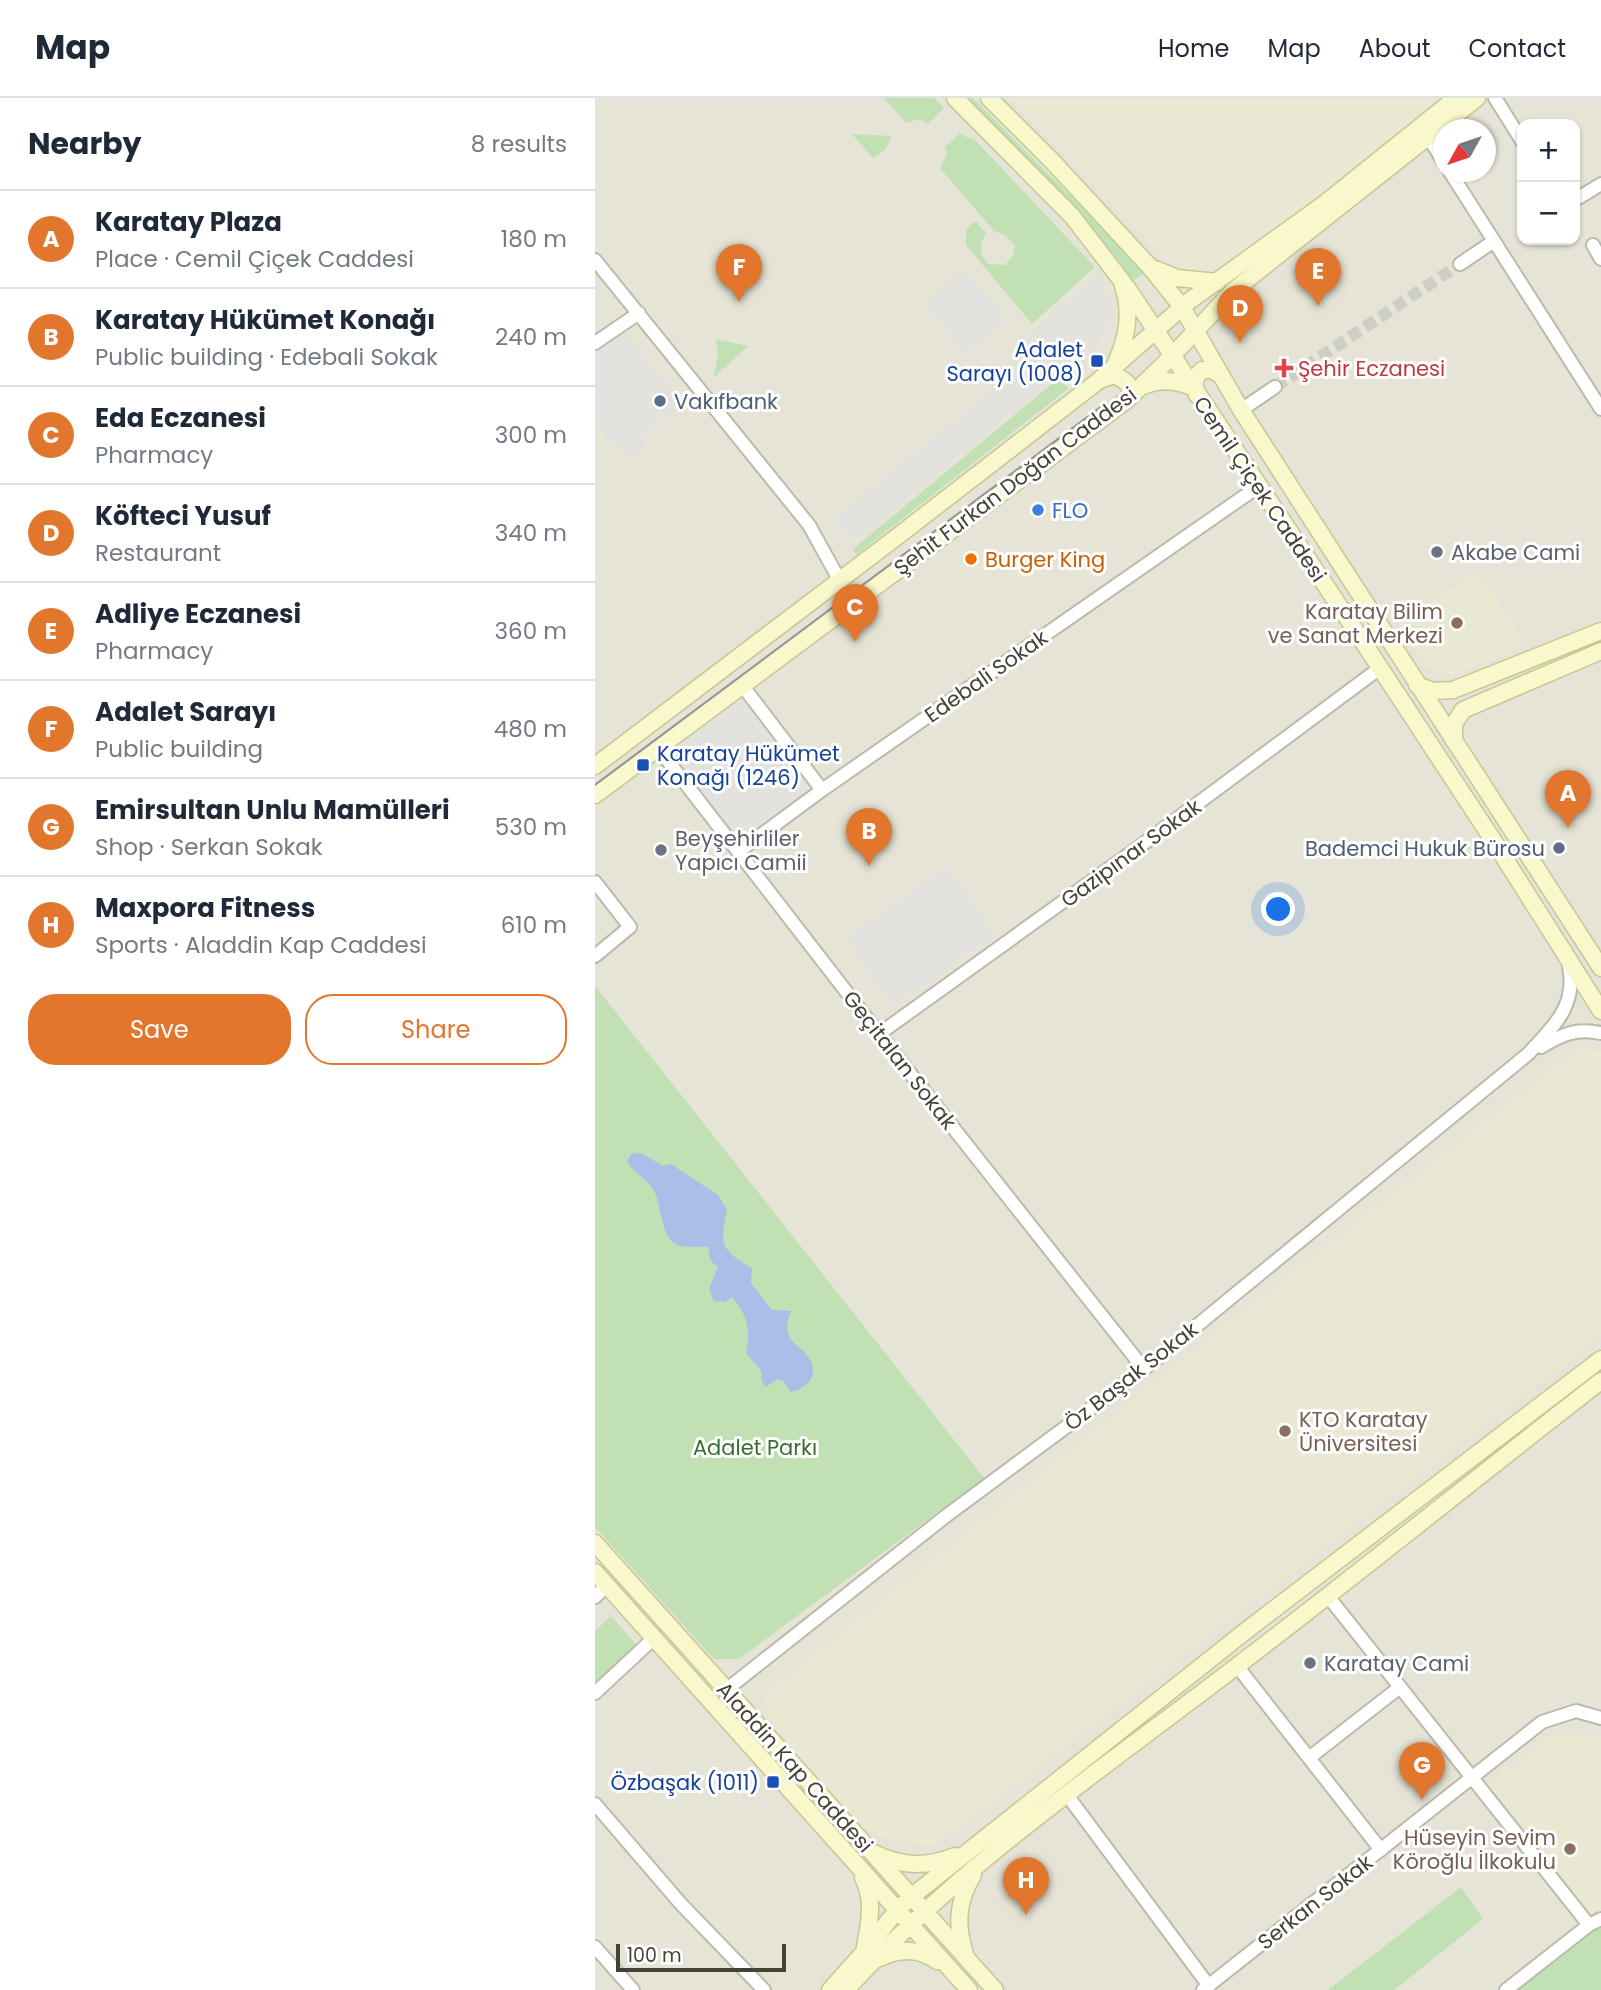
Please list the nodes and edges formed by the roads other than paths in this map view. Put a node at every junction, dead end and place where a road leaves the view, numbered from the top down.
1 (955, 98) edge
2 (989, 98) edge
3 (1456, 98) edge
4 (1477, 98) edge
5 (1495, 98) edge
6 (1517, 133) edge
7 (1429, 138) junction
8 (1433, 144) edge
9 (1456, 182) edge
10 (1601, 184) edge
11 (1580, 197) edge
12 (1494, 241) junction
13 (1593, 245) dead end
14 (1601, 259) edge
15 (595, 260) edge
16 (1459, 264) tunnel mouth
17 (1150, 267) junction
18 (1121, 280) junction
19 (1217, 282) junction
20 (1182, 307) junction
21 (639, 313) junction
22 (1210, 313) junction
23 (1196, 329) junction
24 (1155, 330) junction
25 (595, 343) edge
26 (1204, 344) junction
27 (1168, 361) junction
28 (1114, 368) junction
29 (1222, 376) junction
30 (1097, 382) junction
31 (1141, 387) junction
32 (1275, 387) tunnel mouth
33 (1195, 391) junction
34 (1126, 400) junction
35 (1601, 409) edge
36 (1241, 410) junction
37 (1259, 486) junction
38 (839, 581) junction
39 (1601, 631) edge
40 (1601, 651) edge
41 (1380, 668) junction
42 (742, 685) junction
43 (1417, 685) junction
44 (1447, 691) junction
45 (1463, 710) junction
46 (1454, 741) junction
47 (658, 748) junction
48 (595, 766) edge
49 (823, 790) junction
50 (595, 795) edge
51 (738, 852) junction
52 (595, 882) edge
53 (595, 956) edge
54 (1568, 958) junction
55 (1601, 968) edge
56 (1601, 1011) edge
57 (1601, 1033) edge
58 (879, 1034) junction
59 (1528, 1054) junction
60 (1601, 1359) edge
61 (1144, 1369) junction
62 (1601, 1381) edge
63 (595, 1543) edge
64 (595, 1572) edge
65 (601, 1591) edge
66 (1327, 1595) junction
67 (654, 1638) junction
68 (1237, 1666) junction
69 (1400, 1687) junction
70 (726, 1690) junction
71 (595, 1693) edge
72 (1601, 1718) edge
73 (1310, 1758) junction
74 (1472, 1778) junction
75 (1067, 1795) junction
76 (595, 1804) edge
77 (1381, 1850) junction
78 (871, 1852) junction
79 (967, 1852) junction
80 (856, 1864) junction
81 (979, 1865) junction
82 (911, 1897) junction
83 (897, 1910) junction
84 (923, 1912) junction
85 (1595, 1922) edge
86 (910, 1925) junction
87 (595, 1947) edge
88 (867, 1958) junction
89 (967, 1959) junction
90 (953, 1972) junction
91 (1206, 1988) edge
92 (633, 1990) edge
93 (764, 1990) edge
94 (831, 1990) edge
95 (846, 1990) edge
96 (969, 1990) edge
97 (995, 1990) edge
98 (1506, 1990) edge

1 - 18 street, Cemil Çiçek Caddesi
2 - 17 street, Cemil Çiçek Caddesi
3 - 19 street, Şehit Furkan Doğan Caddesi
4 - 7 street, Şehit Furkan Doğan Caddesi
5 - 6 street
7 - 8 street
7 - 22 street, Şehit Furkan Doğan Caddesi
9 - 12 street
10 - 11 street
12 - 16 street
12 - 35 street
13 - 14 street
15 - 21 street
17 - 19 street
17 - 20 street, Cemil Çiçek Caddesi
18 - 24 street, Cemil Çiçek Caddesi
18 - 28 street
19 - 20 street, Şehit Furkan Doğan Caddesi
20 - 23 street, Cemil Çiçek Caddesi
20 - 24 street, Şehit Furkan Doğan Caddesi
21 - 25 street
21 - 38 street
22 - 23 street, Şehit Furkan Doğan Caddesi
22 - 26 street
23 - 26 street, Cemil Çiçek Caddesi
23 - 27 street, Şehit Furkan Doğan Caddesi
24 - 27 street, Cemil Çiçek Caddesi
24 - 28 street, Şehit Furkan Doğan Caddesi
26 - 29 street, Cemil Çiçek Caddesi
27 - 31 street, Şehit Furkan Doğan Caddesi
27 - 33 street, Cemil Çiçek Caddesi
28 - 30 street, Şehit Furkan Doğan Caddesi
29 - 33 street
29 - 36 street, Cemil Çiçek Caddesi
30 - 34 street
30 - 38 street, Şehit Furkan Doğan Caddesi
31 - 33 street
31 - 34 street, Şehit Furkan Doğan Caddesi
32 - 36 street
33 - 37 street, Cemil Çiçek Caddesi
34 - 42 street, Şehit Furkan Doğan Caddesi
36 - 43 street, Cemil Çiçek Caddesi
37 - 41 street, Cemil Çiçek Caddesi
37 - 49 street, Edebali Sokak
38 - 48 street, Şehit Furkan Doğan Caddesi
39 - 44 street
40 - 45 street
41 - 54 street, Cemil Çiçek Caddesi
41 - 58 street, Gazipınar Sokak
42 - 47 street, Şehit Furkan Doğan Caddesi
42 - 49 street
43 - 44 street
43 - 46 street, Cemil Çiçek Caddesi
44 - 45 street
45 - 46 street
46 - 55 street, Cemil Çiçek Caddesi
47 - 50 street, Şehit Furkan Doğan Caddesi
47 - 51 street, Geçitalan Sokak
49 - 51 street, Edebali Sokak
51 - 58 street, Geçitalan Sokak
52 - 53 street
54 - 56 street, Cemil Çiçek Caddesi
54 - 59 street
57 - 59 street
58 - 61 street, Geçitalan Sokak
59 - 61 street, Öz Başak Sokak
60 - 79 street
61 - 70 street, Öz Başak Sokak
62 - 66 street
63 - 70 street, Aladdin Kap Caddesi
64 - 65 street, Aladdin Kap Caddesi
65 - 67 street, Aladdin Kap Caddesi
66 - 68 street
66 - 69 street
67 - 71 street
67 - 80 street, Aladdin Kap Caddesi
68 - 73 street
68 - 75 street
68 - 77 street
69 - 73 street
69 - 74 street
70 - 78 street, Aladdin Kap Caddesi
72 - 74 street, Serkan Sokak
73 - 77 street
74 - 77 street, Serkan Sokak
74 - 85 street
75 - 81 street
75 - 91 street
76 - 93 street
77 - 91 street, Serkan Sokak
78 - 79 street
78 - 82 street, Aladdin Kap Caddesi
79 - 82 street
80 - 83 street, Aladdin Kap Caddesi
80 - 88 street
81 - 84 street
81 - 89 street
82 - 83 street
82 - 84 street, Aladdin Kap Caddesi
83 - 86 street, Aladdin Kap Caddesi
83 - 88 street
84 - 86 street
84 - 89 street, Aladdin Kap Caddesi
85 - 98 street
86 - 88 street
86 - 90 street, Aladdin Kap Caddesi
87 - 92 street
88 - 90 street
88 - 94 street
88 - 95 street
89 - 97 street, Aladdin Kap Caddesi
90 - 96 street, Aladdin Kap Caddesi

